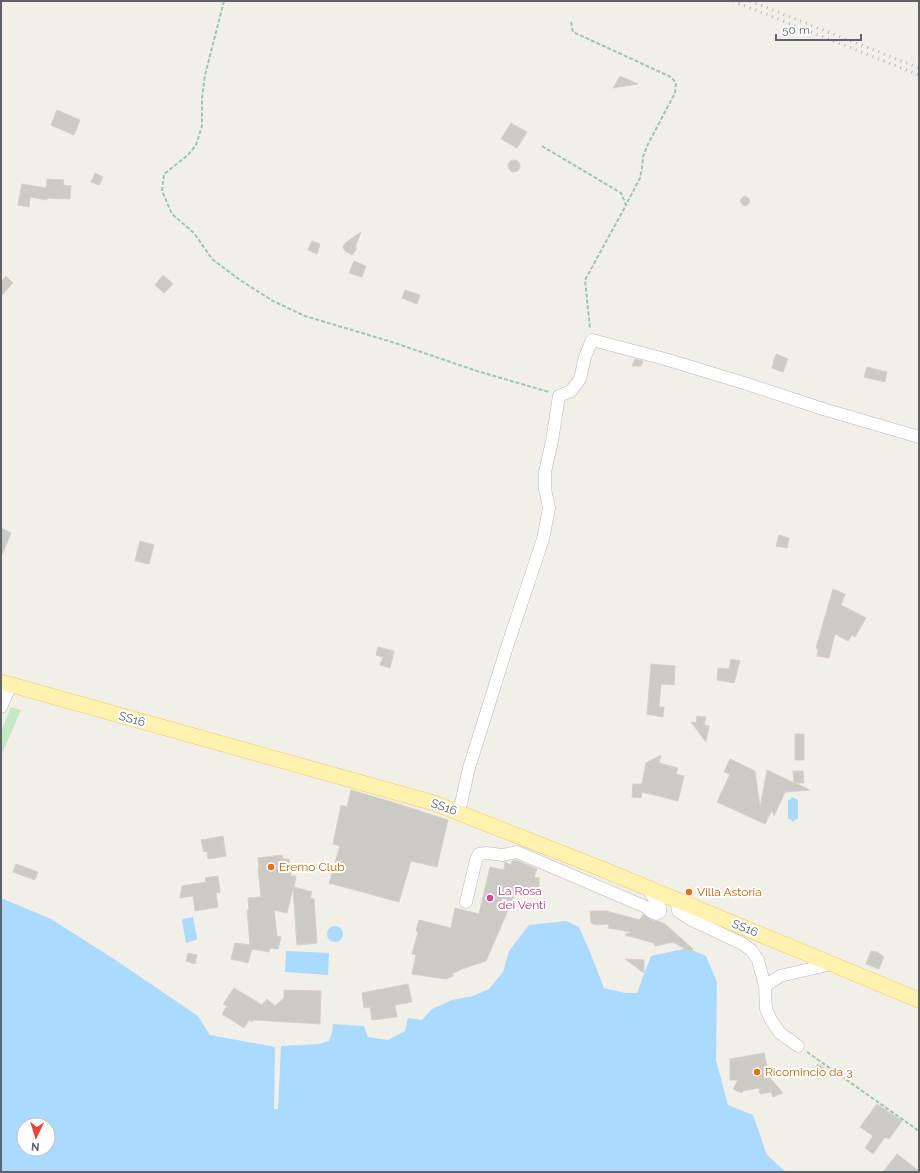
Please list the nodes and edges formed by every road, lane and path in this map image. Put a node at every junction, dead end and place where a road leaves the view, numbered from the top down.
1 (224, 1) edge
2 (570, 22) dead end
3 (542, 146) dead end
4 (626, 205) junction
5 (592, 340) junction
6 (559, 396) junction
7 (919, 437) edge
8 (6, 684) edge
9 (1, 706) edge
10 (459, 812) junction
11 (647, 888) junction
12 (676, 900) junction
13 (466, 902) dead end
14 (832, 964) junction
15 (765, 986) junction
16 (919, 1000) edge
17 (798, 1046) joint
18 (919, 1131) edge

1 - 6 path
2 - 4 path
3 - 4 path
4 - 5 path
5 - 6 street
5 - 7 street
6 - 10 street
8 - 9 street
8 - 10 main road, SS16
10 - 11 main road, SS16
11 - 12 main road, SS16
11 - 13 street
12 - 14 main road, SS16
12 - 15 street
14 - 15 street
14 - 16 main road, SS16
15 - 17 street
17 - 18 path

